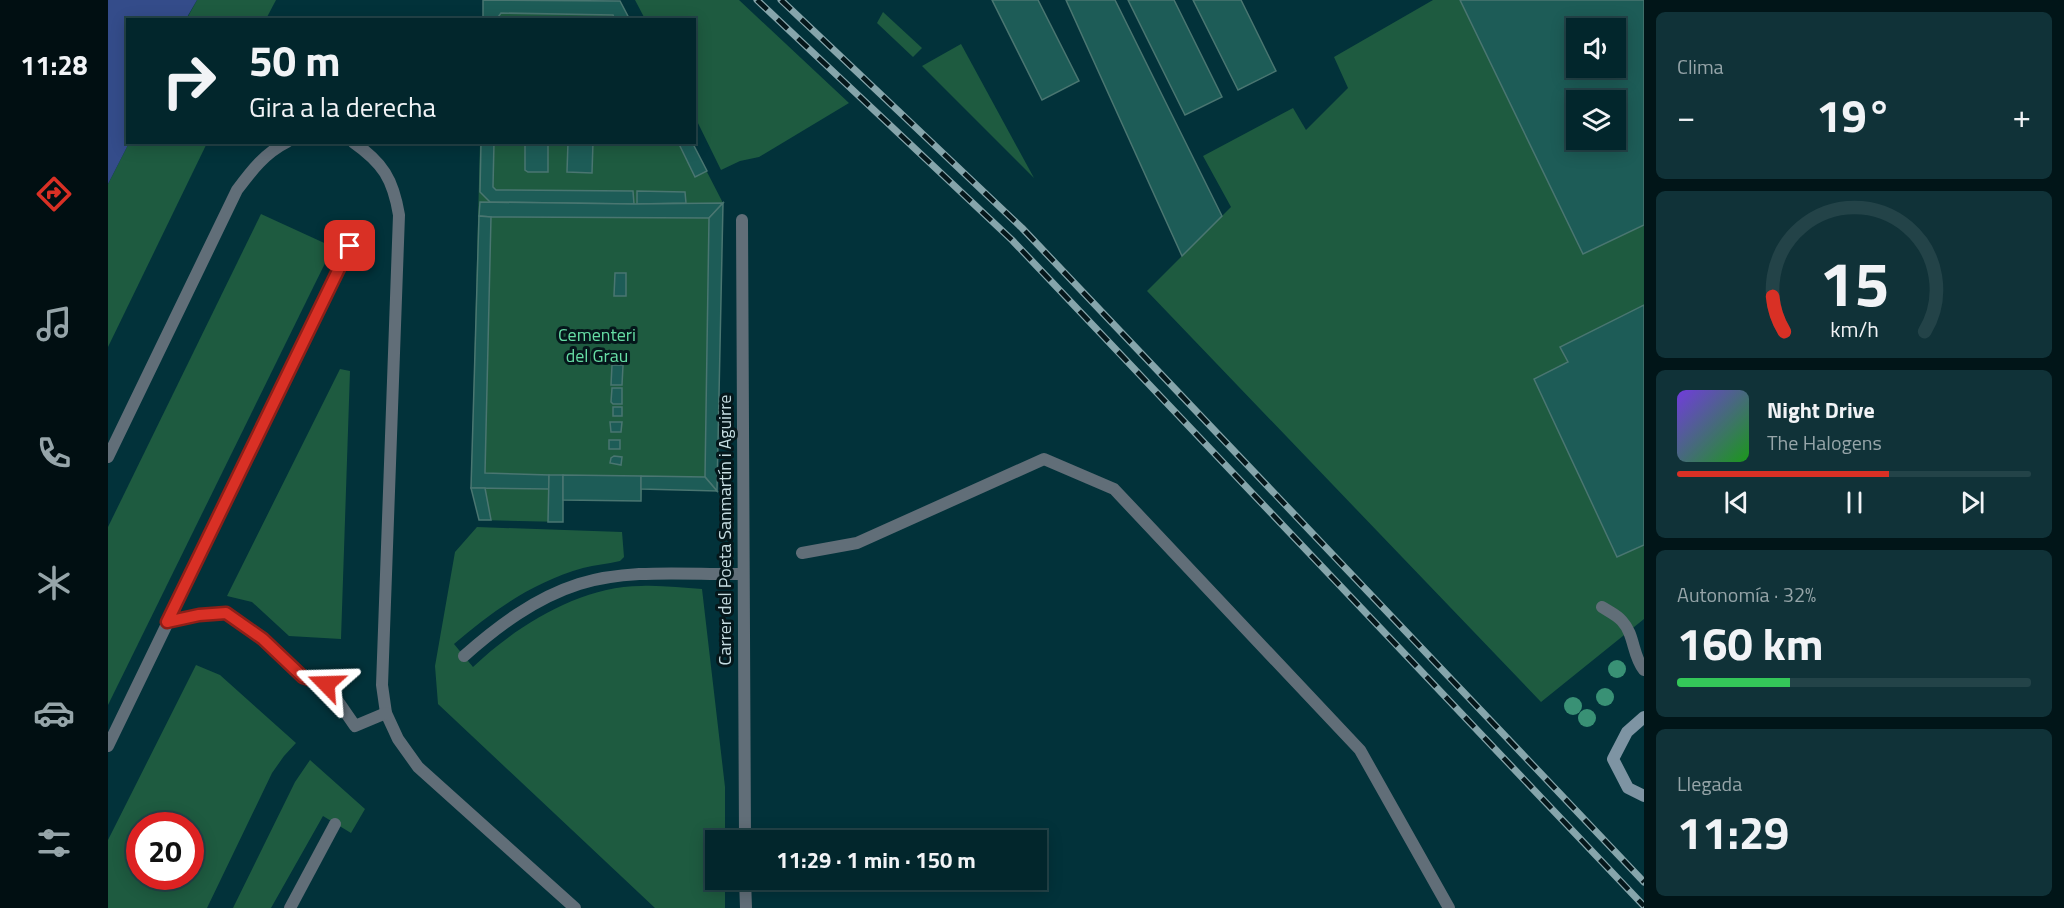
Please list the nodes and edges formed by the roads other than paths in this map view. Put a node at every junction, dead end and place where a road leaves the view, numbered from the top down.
1 (283, 144) edge
2 (356, 144) edge
3 (742, 220) dead end
4 (350, 246) dead end
5 (108, 458) edge
6 (802, 553) dead end
7 (743, 574) junction
8 (1602, 607) dead end
9 (167, 622) junction
10 (464, 656) dead end
11 (1644, 670) edge
12 (386, 713) junction
13 (1644, 717) edge
14 (108, 746) edge
15 (1644, 796) edge
16 (335, 824) dead end
17 (745, 830) edge
18 (745, 890) edge
19 (290, 908) edge
20 (575, 908) edge
21 (746, 908) edge
22 (1449, 908) edge

1 - 5 street
2 - 12 street
3 - 7 street, Carrer del Poeta Sanmartín i Aguirre
4 - 9 street
6 - 22 street
7 - 10 street
7 - 17 street, Carrer del Poeta Sanmartín i Aguirre
8 - 11 street
9 - 12 street
9 - 14 street
12 - 20 street
13 - 15 street
16 - 19 street
18 - 21 street

